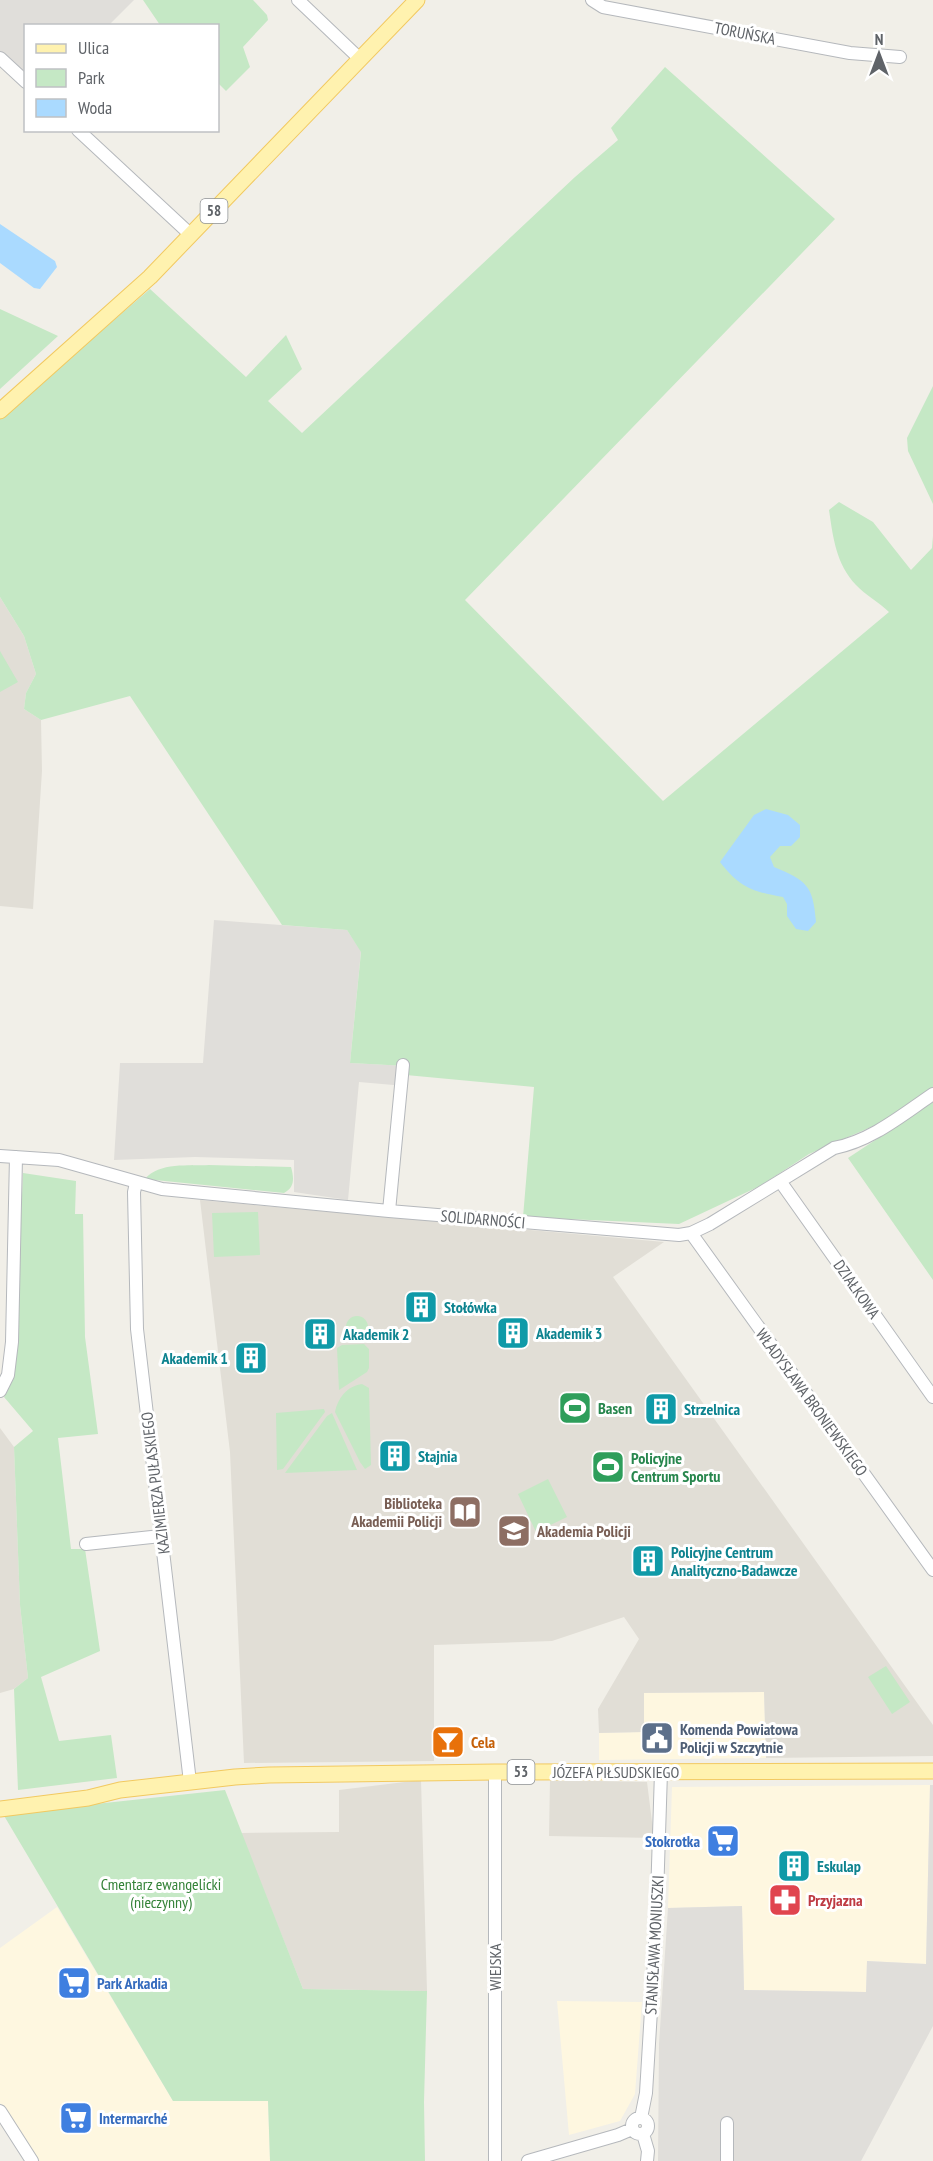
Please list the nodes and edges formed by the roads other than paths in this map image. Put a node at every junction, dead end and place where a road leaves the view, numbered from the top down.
1 (298, 0) edge
2 (417, 0) edge
3 (592, 0) edge
4 (0, 57) edge
5 (900, 57) dead end
6 (360, 59) junction
7 (24, 80) edge
8 (80, 132) edge
9 (191, 235) junction
10 (0, 411) edge
11 (403, 1065) dead end
12 (933, 1094) edge
13 (0, 1156) edge
14 (16, 1157) junction
15 (780, 1181) junction
16 (136, 1183) junction
17 (389, 1211) junction
18 (691, 1233) junction
19 (0, 1391) edge
20 (933, 1397) edge
21 (161, 1536) junction
22 (86, 1544) dead end
23 (933, 1570) edge
24 (933, 1771) edge
25 (495, 1772) junction
26 (661, 1773) junction
27 (190, 1782) junction
28 (120, 1790) junction
29 (0, 1801) edge
30 (0, 1809) edge
31 (0, 2111) edge
32 (727, 2123) dead end
33 (638, 2131) junction
34 (536, 2160) edge
35 (32, 2161) edge
36 (495, 2161) edge
37 (647, 2161) edge
38 (727, 2161) edge

1 - 6 street
2 - 6 main road, 58
3 - 5 street, TORUŃSKA
4 - 7 street
6 - 9 main road, 58
8 - 9 street
9 - 10 main road, 58
11 - 17 street
12 - 15 street, SOLIDARNOŚCI
13 - 14 street, SOLIDARNOŚCI
14 - 16 street, SOLIDARNOŚCI
14 - 19 street
15 - 18 street, SOLIDARNOŚCI
15 - 20 street, DZIAŁKOWA
16 - 17 street, SOLIDARNOŚCI
16 - 21 street, KAZIMIERZA PUŁASKIEGO
17 - 18 street, SOLIDARNOŚCI
18 - 23 street, WŁADYSŁAWA BRONIEWSKIEGO
21 - 22 street
21 - 27 street, KAZIMIERZA PUŁASKIEGO
24 - 26 main road, JÓZEFA PIŁSUDSKIEGO / 53
25 - 26 main road, JÓZEFA PIŁSUDSKIEGO / 53
25 - 27 main road, JÓZEFA PIŁSUDSKIEGO / 53
25 - 36 street, WIEJSKA
26 - 33 street, STANISŁAWA MONIUSZKI
27 - 28 main road, JÓZEFA PIŁSUDSKIEGO / 53
28 - 29 main road, JÓZEFA PIŁSUDSKIEGO / 53
28 - 30 main road, JÓZEFA PIŁSUDSKIEGO / 53
31 - 35 street
32 - 38 street
33 - 34 street
33 - 37 street

